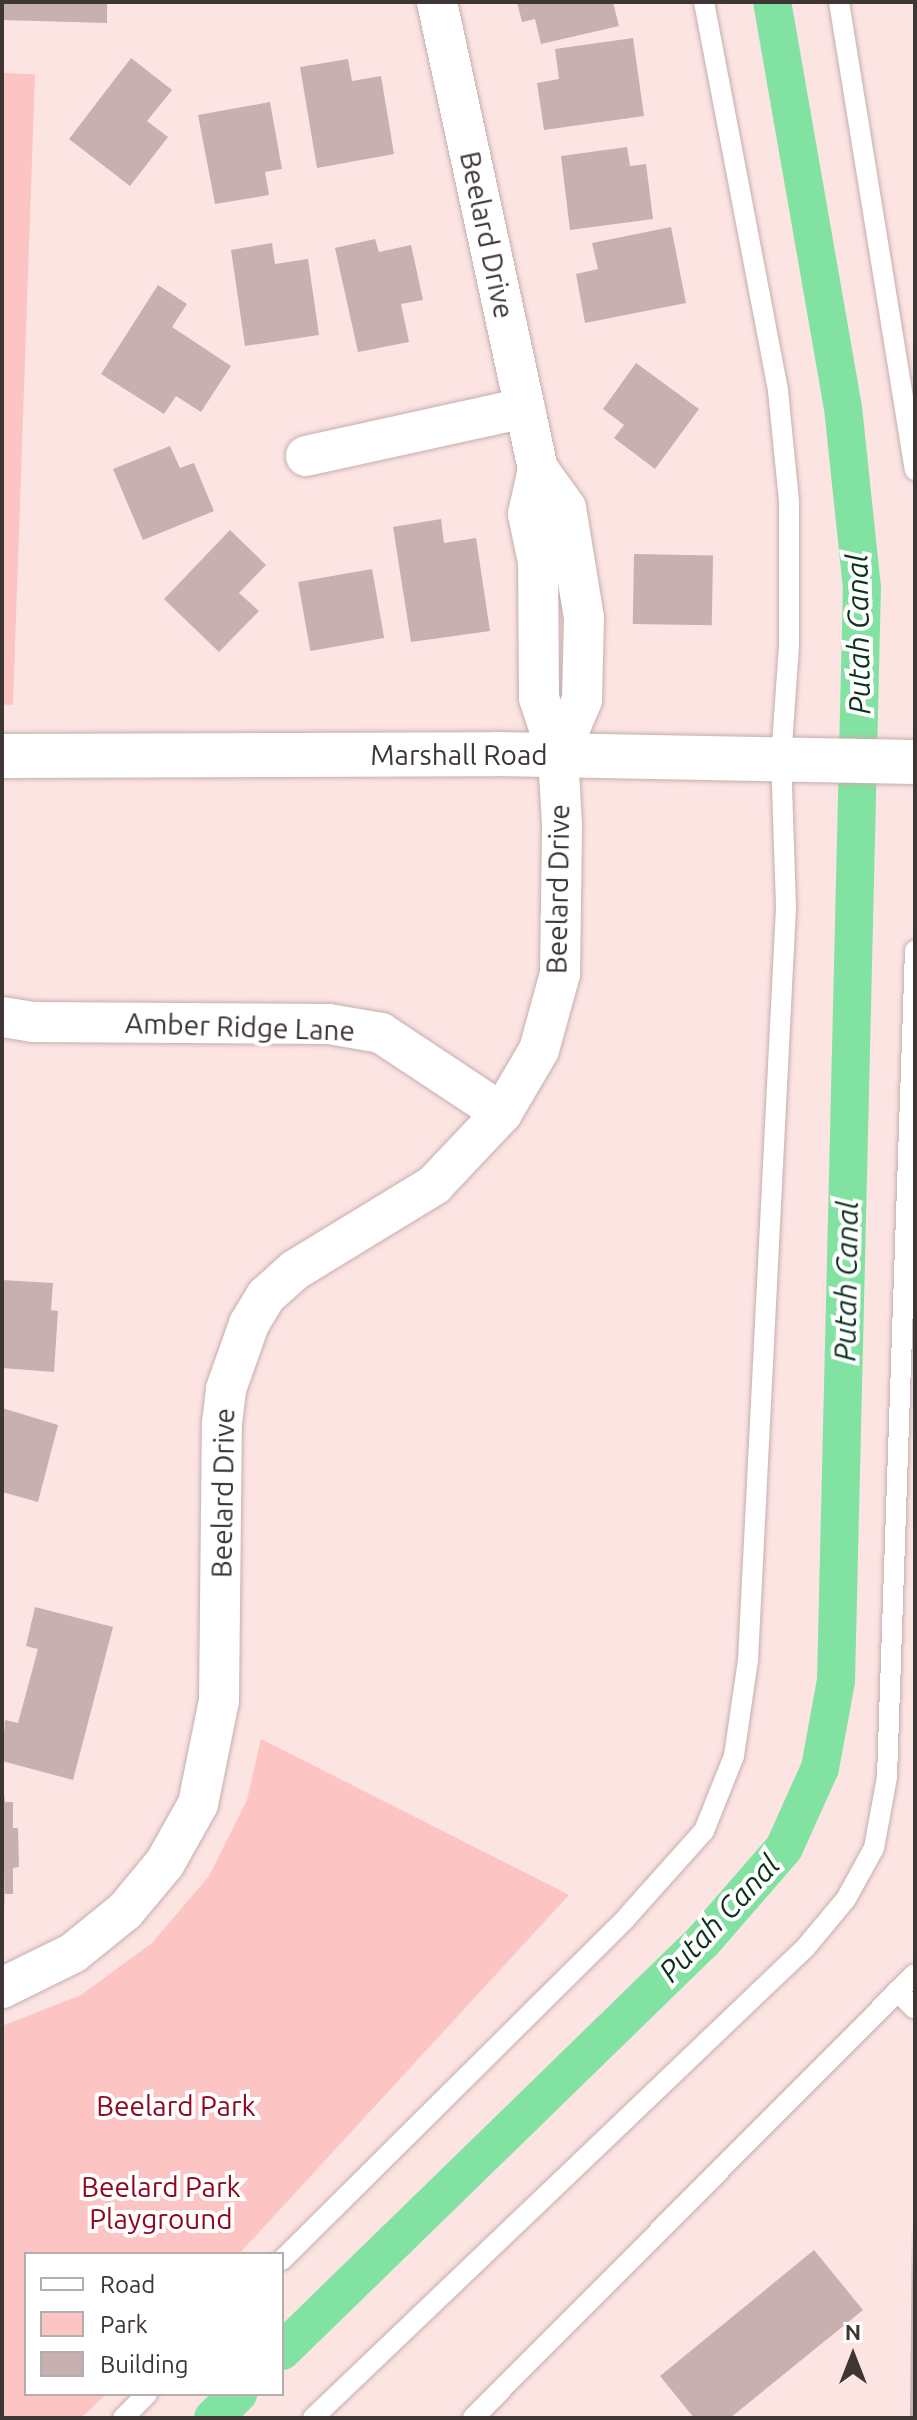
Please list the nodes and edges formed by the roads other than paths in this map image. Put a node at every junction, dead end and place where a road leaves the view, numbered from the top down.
1 (437, 2) edge
2 (704, 2) edge
3 (839, 2) edge
4 (525, 408) junction
5 (306, 456) dead end
6 (915, 470) edge
7 (2, 756) edge
8 (558, 756) junction
9 (790, 760) junction
10 (915, 762) edge
11 (915, 950) edge
12 (2, 1017) edge
13 (502, 1113) junction
14 (915, 1974) edge
15 (2, 1988) edge
16 (897, 1991) junction
17 (915, 2009) edge
18 (284, 2258) edge
19 (145, 2396) edge
20 (123, 2418) edge
21 (313, 2418) edge
22 (473, 2418) edge

1 - 4 street, Beelard Drive
2 - 9 lane
3 - 6 lane
4 - 5 street
4 - 8 street, Beelard Drive
7 - 8 street, Marshall Road
8 - 9 street, Marshall Road
8 - 13 street, Beelard Drive
9 - 10 street, Marshall Road
9 - 18 lane
11 - 21 lane
12 - 13 street, Amber Ridge Lane
13 - 15 street, Beelard Drive
14 - 16 lane
16 - 17 lane
16 - 22 lane
19 - 20 lane

